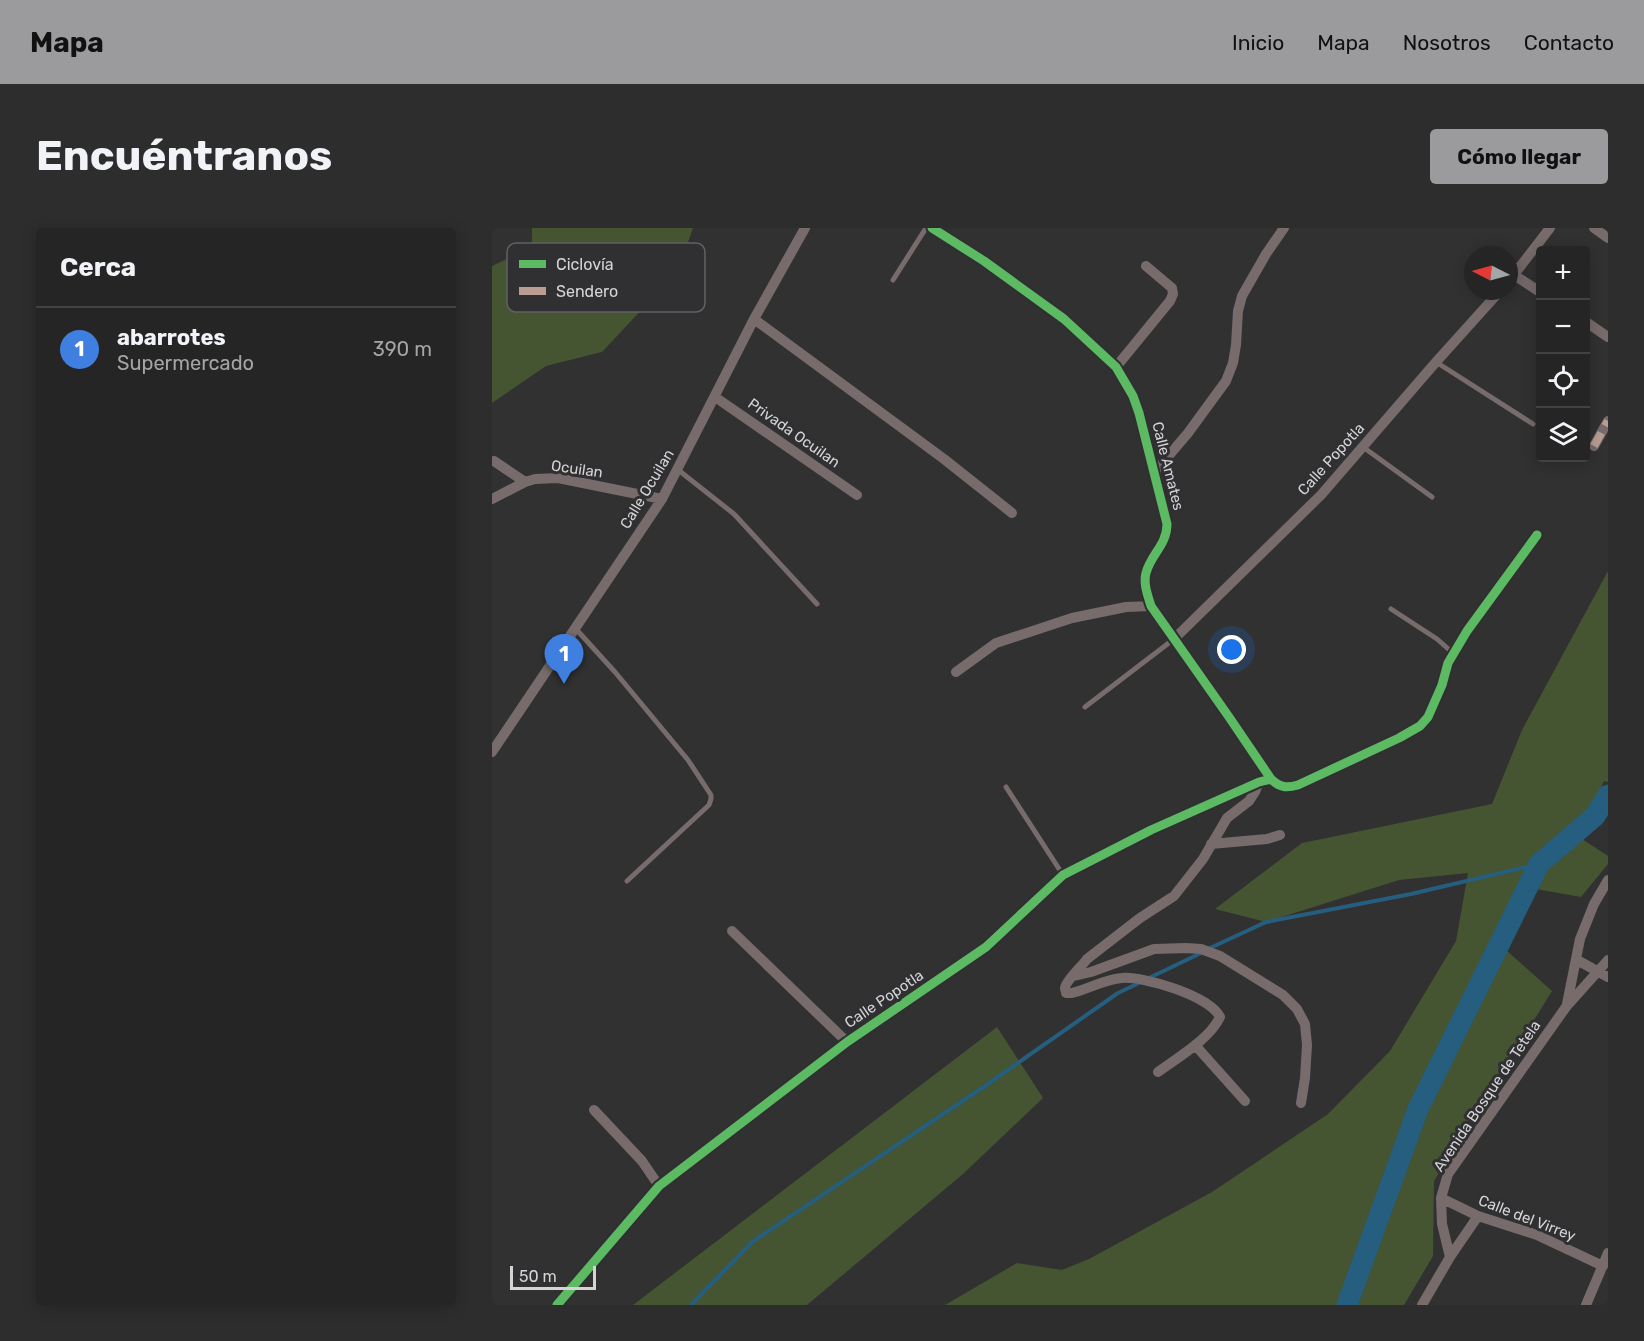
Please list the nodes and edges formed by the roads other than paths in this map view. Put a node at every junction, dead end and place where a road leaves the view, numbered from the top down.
1 (805, 228) edge
2 (926, 228) edge
3 (932, 228) edge
4 (1284, 228) edge
5 (1550, 228) edge
6 (1594, 228) edge
7 (1608, 237) edge
8 (1146, 266) dead end
9 (1518, 270) edge
10 (893, 280) dead end
11 (1518, 281) edge
12 (1536, 290) edge
13 (1492, 300) edge
14 (754, 319) junction
15 (1590, 325) edge
16 (1608, 337) edge
17 (1436, 362) junction
18 (1116, 367) junction
19 (715, 396) junction
20 (1608, 421) edge
21 (1533, 424) dead end
22 (1594, 446) dead end
23 (1363, 447) junction
24 (494, 461) dead end
25 (677, 469) junction
26 (1154, 473) junction
27 (525, 482) junction
28 (857, 495) dead end
29 (1432, 497) dead end
30 (492, 499) edge
31 (662, 499) junction
32 (1012, 513) dead end
33 (1537, 535) dead end
34 (817, 604) dead end
35 (1151, 606) junction
36 (1391, 609) dead end
37 (575, 628) junction
38 (1174, 639) junction
39 (1454, 654) junction
40 (956, 672) dead end
41 (1085, 707) dead end
42 (492, 752) edge
43 (1271, 779) junction
44 (1259, 782) junction
45 (1006, 787) dead end
46 (1280, 835) dead end
47 (1211, 844) junction
48 (1063, 875) junction
49 (1608, 880) edge
50 (627, 881) dead end
51 (732, 931) dead end
52 (1576, 960) junction
53 (1608, 960) edge
54 (1604, 974) edge
55 (1073, 976) junction
56 (1566, 1006) junction
57 (847, 1042) junction
58 (1195, 1045) junction
59 (1158, 1072) dead end
60 (1245, 1101) dead end
61 (1301, 1103) dead end
62 (594, 1110) dead end
63 (658, 1186) junction
64 (1440, 1198) junction
65 (1478, 1216) junction
66 (1608, 1253) edge
67 (1450, 1257) junction
68 (1603, 1266) junction
69 (557, 1305) edge
70 (1422, 1305) edge
71 (1586, 1305) edge

1 - 14 street, Calle Ocuilan
2 - 10 lane
3 - 18 street, Calle Amates
4 - 26 street
5 - 9 street
6 - 7 street
8 - 18 street
11 - 12 street
13 - 17 street, Calle Popotla
14 - 19 street, Calle Ocuilan
14 - 32 street
15 - 16 street
17 - 21 lane
17 - 23 street, Calle Popotla
18 - 26 street, Calle Amates
19 - 25 street, Calle Ocuilan
19 - 28 street, Privada Ocuilan
20 - 22 street
23 - 29 lane
23 - 38 street, Calle Popotla
24 - 27 street
25 - 31 street, Calle Ocuilan
25 - 34 lane
26 - 35 street, Calle Amates
27 - 30 street, Ocuilan
27 - 31 street, Ocuilan
31 - 37 street, Calle Ocuilan
33 - 39 street
35 - 38 street, Calle Amates
35 - 40 street
36 - 39 lane
37 - 42 street, Calle Ocuilan
37 - 50 lane
38 - 41 lane
38 - 43 street, Calle Amates
39 - 43 street, Calle Amates
43 - 44 street, Calle Popotla
44 - 47 street
44 - 48 street, Calle Popotla
45 - 48 lane
46 - 47 street
47 - 55 street
48 - 57 street, Calle Popotla
49 - 52 street, Avenida Bosque de Tetela
51 - 57 street
52 - 54 street
52 - 56 street, Avenida Bosque de Tetela
53 - 54 street, Avenida Bosque de Tetela
54 - 56 street, Avenida Bosque de Tetela
55 - 58 street
55 - 61 street
56 - 64 street, Avenida Bosque de Tetela
57 - 63 street, Calle Popotla
58 - 59 street
58 - 60 street
62 - 63 street
63 - 69 street, Calle Popotla
64 - 65 street, Calle del Virrey
64 - 67 street, Avenida Bosque de Tetela
65 - 67 street
65 - 68 street, Calle del Virrey
66 - 68 street
67 - 70 street
68 - 71 street

